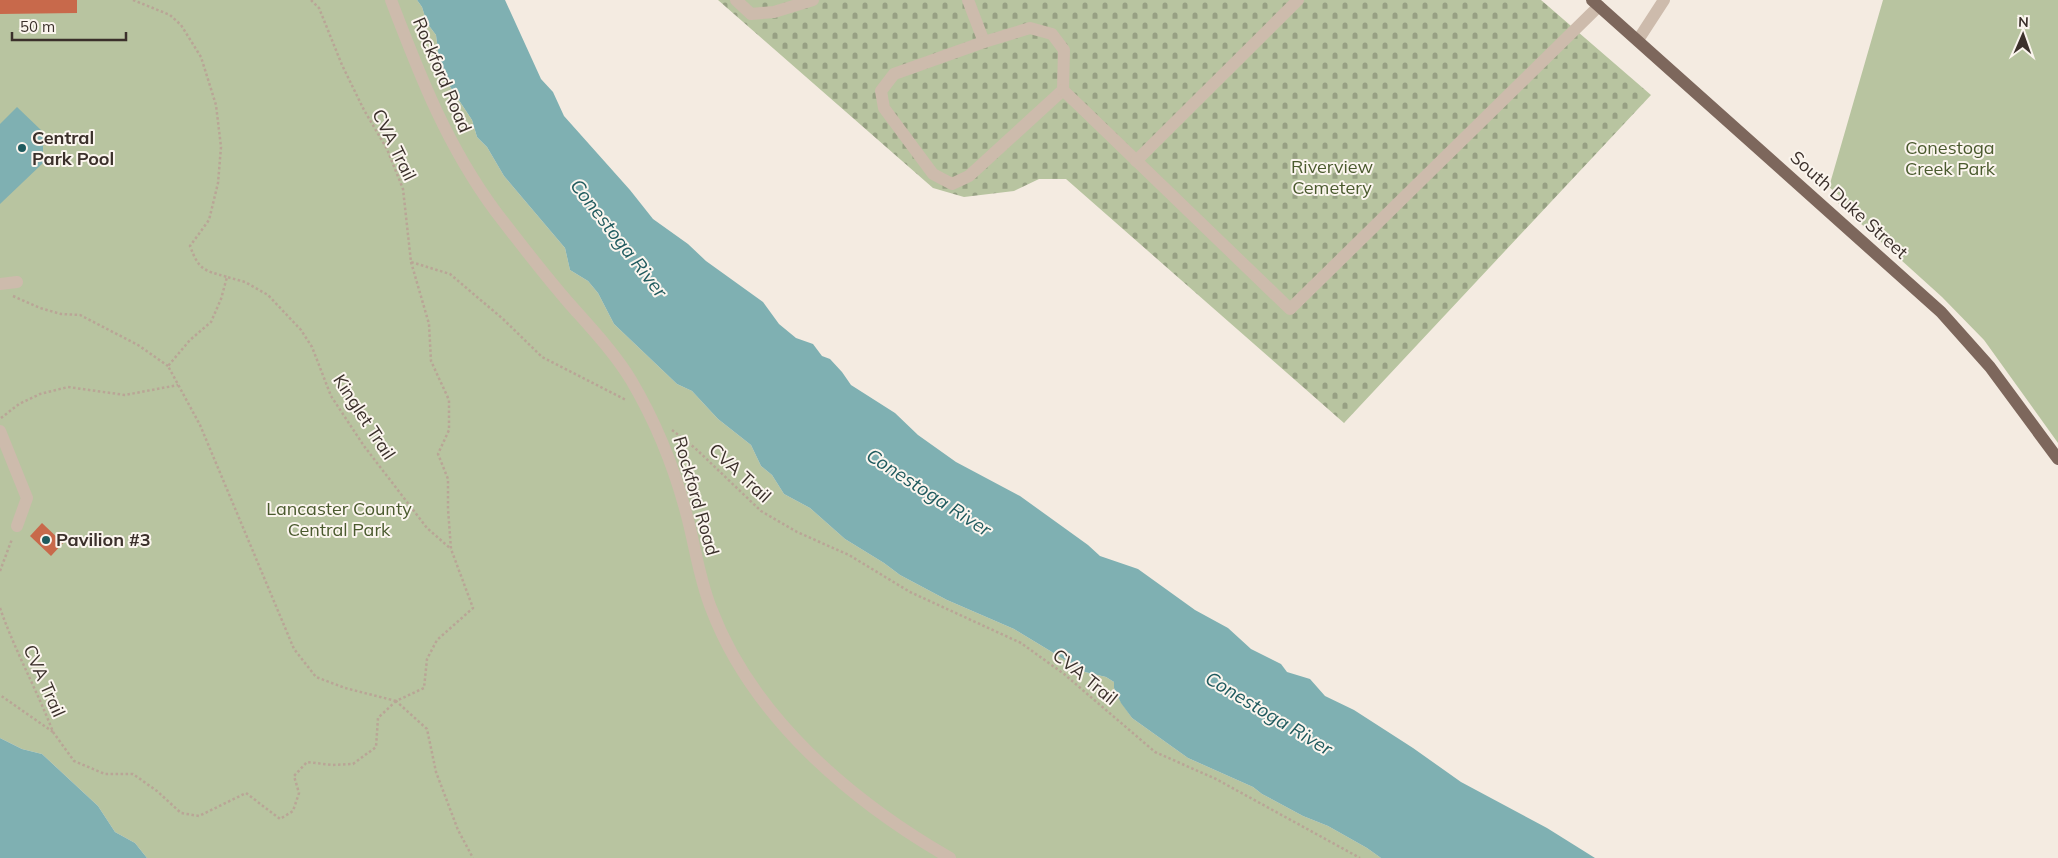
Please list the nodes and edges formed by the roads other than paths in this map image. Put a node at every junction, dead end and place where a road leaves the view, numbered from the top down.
1 (392, 0) edge
2 (736, 0) edge
3 (813, 0) edge
4 (968, 0) edge
5 (1298, 0) edge
6 (1664, 0) edge
7 (1596, 3) edge
8 (1638, 40) junction
9 (984, 42) junction
10 (1063, 90) junction
11 (1136, 161) junction
12 (17, 282) dead end
13 (0, 284) edge
14 (0, 431) edge
15 (2058, 459) edge
16 (17, 526) road end
17 (950, 858) edge

1 - 17 street, Rockford Road
2 - 3 street
4 - 9 street
5 - 11 street
6 - 8 street
7 - 8 main road, South Duke Street
7 - 11 street
8 - 15 main road, South Duke Street
9 - 10 street
9 - 10 street
10 - 11 street
12 - 13 street
14 - 16 street

